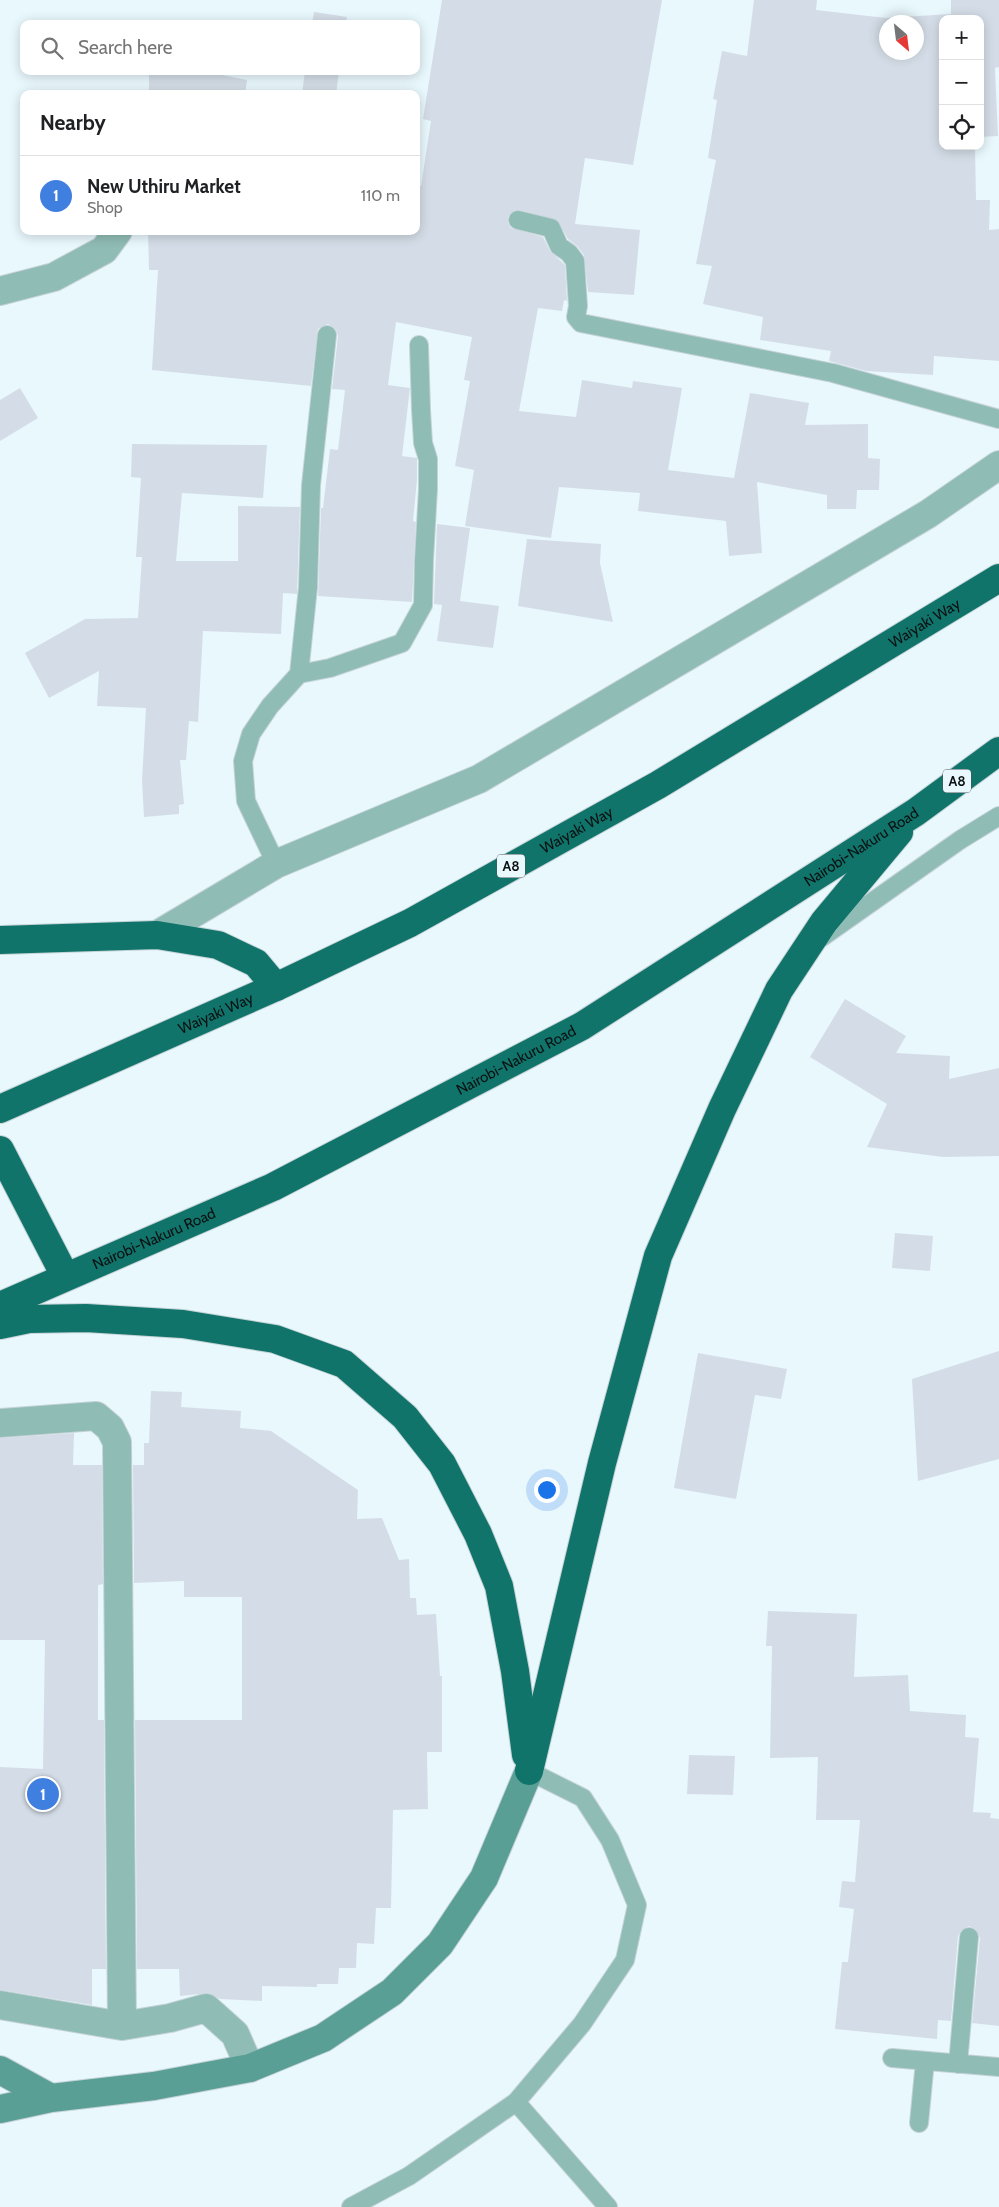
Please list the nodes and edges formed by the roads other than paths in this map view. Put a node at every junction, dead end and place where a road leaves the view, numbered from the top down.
1 (518, 220) dead end
2 (115, 235) edge
3 (0, 291) edge
4 (327, 335) dead end
5 (419, 345) dead end
6 (999, 419) edge
7 (999, 465) edge
8 (999, 578) edge
9 (299, 674) junction
10 (999, 751) edge
11 (916, 812) junction
12 (999, 816) edge
13 (276, 864) junction
14 (157, 935) junction
15 (0, 937) edge
16 (806, 949) junction
17 (276, 987) junction
18 (0, 1109) edge
19 (0, 1150) edge
20 (65, 1276) junction
21 (0, 1306) edge
22 (0, 1325) edge
23 (0, 1423) edge
24 (529, 1771) junction
25 (969, 1937) dead end
26 (0, 2004) edge
27 (122, 2026) junction
28 (892, 2058) dead end
29 (924, 2061) junction
30 (958, 2064) junction
31 (999, 2067) edge
32 (250, 2068) junction
33 (0, 2070) edge
34 (0, 2098) edge
35 (51, 2098) junction
36 (516, 2102) junction
37 (0, 2108) edge
38 (919, 2123) dead end
39 (351, 2207) edge
40 (608, 2207) edge

1 - 6 lane
2 - 3 street
4 - 9 lane
5 - 9 lane
7 - 13 street
8 - 17 highway, Waiyaki Way / A8
9 - 13 lane
10 - 11 highway, Nairobi-Nakuru Road / A8
11 - 16 highway
11 - 20 highway, Nairobi-Nakuru Road / A8
12 - 16 lane
13 - 14 street
14 - 15 highway
14 - 17 highway
16 - 24 highway
17 - 18 highway, Waiyaki Way / A8
19 - 20 highway
20 - 21 highway, Nairobi-Nakuru Road / A8
22 - 24 highway
23 - 27 street
24 - 32 street
24 - 36 lane
25 - 30 lane
26 - 27 street
27 - 32 street
28 - 29 lane
29 - 30 lane
29 - 38 lane
30 - 31 lane
32 - 35 street
33 - 35 street
34 - 35 street
35 - 37 street
36 - 39 lane
36 - 40 lane

